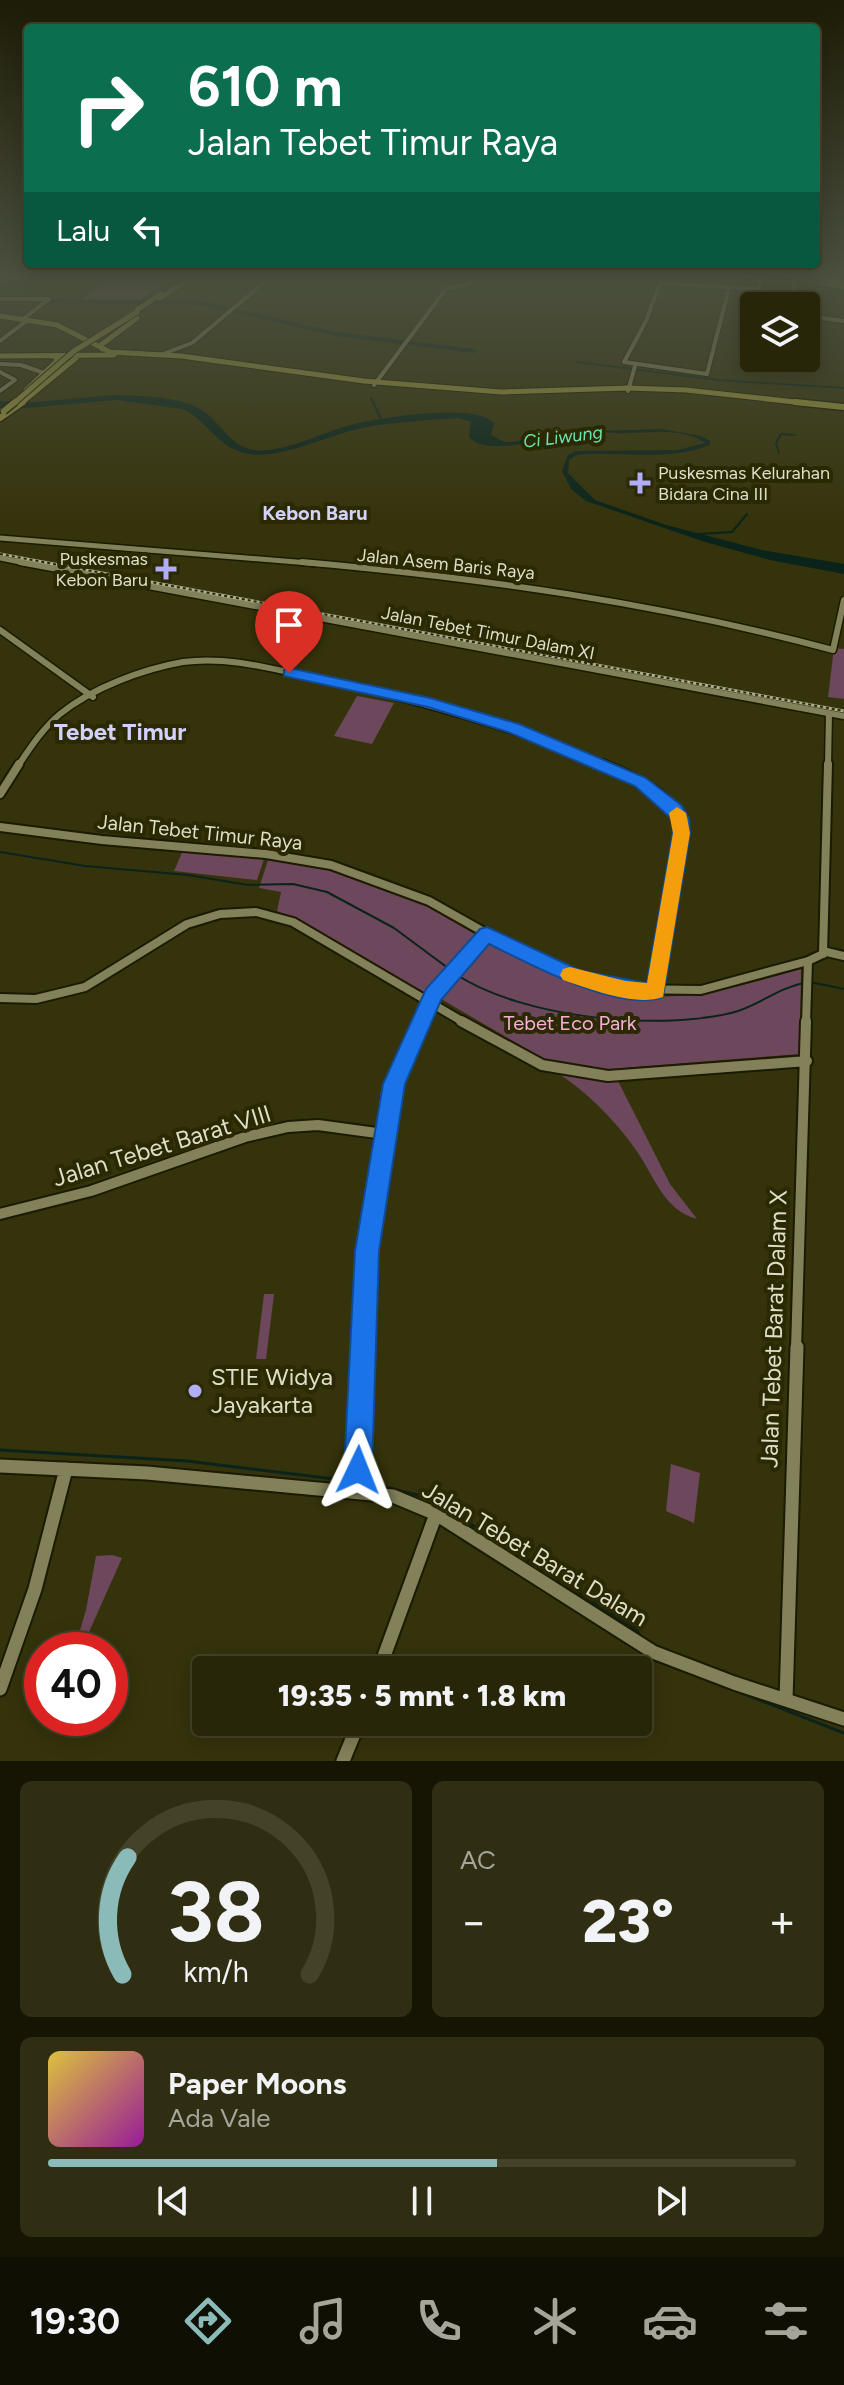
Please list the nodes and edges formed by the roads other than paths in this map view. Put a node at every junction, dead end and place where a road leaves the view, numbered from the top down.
1 (58, 358) edge
2 (68, 358) edge
3 (76, 358) edge
4 (172, 358) edge
5 (184, 358) edge
6 (393, 358) edge
7 (625, 358) edge
8 (711, 358) edge
9 (0, 364) edge
10 (51, 368) junction
11 (635, 368) junction
12 (60, 369) junction
13 (0, 372) edge
14 (44, 373) junction
15 (375, 383) junction
16 (628, 390) junction
17 (0, 391) edge
18 (844, 409) edge
19 (4, 412) edge
20 (0, 538) edge
21 (0, 558) edge
22 (844, 600) edge
23 (0, 630) edge
24 (93, 697) junction
25 (829, 713) junction
26 (844, 716) edge
27 (0, 794) edge
28 (0, 827) edge
29 (487, 934) junction
30 (823, 954) junction
31 (844, 956) edge
32 (808, 961) junction
33 (656, 992) junction
34 (0, 998) edge
35 (431, 1005) junction
36 (807, 1061) junction
37 (384, 1134) junction
38 (0, 1214) edge
39 (0, 1466) edge
40 (66, 1469) junction
41 (357, 1481) junction
42 (436, 1514) junction
43 (384, 1656) edge
44 (0, 1689) edge
45 (786, 1700) junction
46 (844, 1719) edge
47 (353, 1736) edge
48 (343, 1761) edge

1 - 10 main road
2 - 19 main road, bridge
3 - 12 main road
4 - 15 main road
5 - 15 main road
6 - 15 street
7 - 11 street
8 - 11 street
9 - 14 street
10 - 12 main road
10 - 14 main road
11 - 16 street
12 - 19 main road, bridge
13 - 17 street
14 - 19 main road, bridge
15 - 16 main road
16 - 18 main road
20 - 22 street, Jalan Asem Baris Raya
21 - 25 street, Jalan Tebet Timur Dalam XI
23 - 24 street
24 - 27 street
24 - 33 street
25 - 26 street, Jalan Tebet Timur Dalam XI
25 - 30 street
28 - 29 street, Jalan Tebet Timur Raya
29 - 33 street, Jalan Tebet Timur Raya
29 - 35 street
30 - 31 street
30 - 32 street, Jalan Tebet Timur Raya
32 - 33 street, Jalan Tebet Timur Raya
32 - 36 street, Jalan Tebet Barat Dalam X
34 - 35 street
35 - 36 street
35 - 37 street
36 - 45 street, Jalan Tebet Barat Dalam X
37 - 38 street, Jalan Tebet Barat VIII
37 - 41 street
39 - 40 street, Jalan Tebet Barat Dalam
40 - 41 street, Jalan Tebet Barat Dalam
40 - 44 street
41 - 42 street, Jalan Tebet Barat Dalam
42 - 43 street
42 - 45 street, Jalan Tebet Barat Dalam
45 - 46 street, Jalan Tebet Barat Dalam
47 - 48 street

